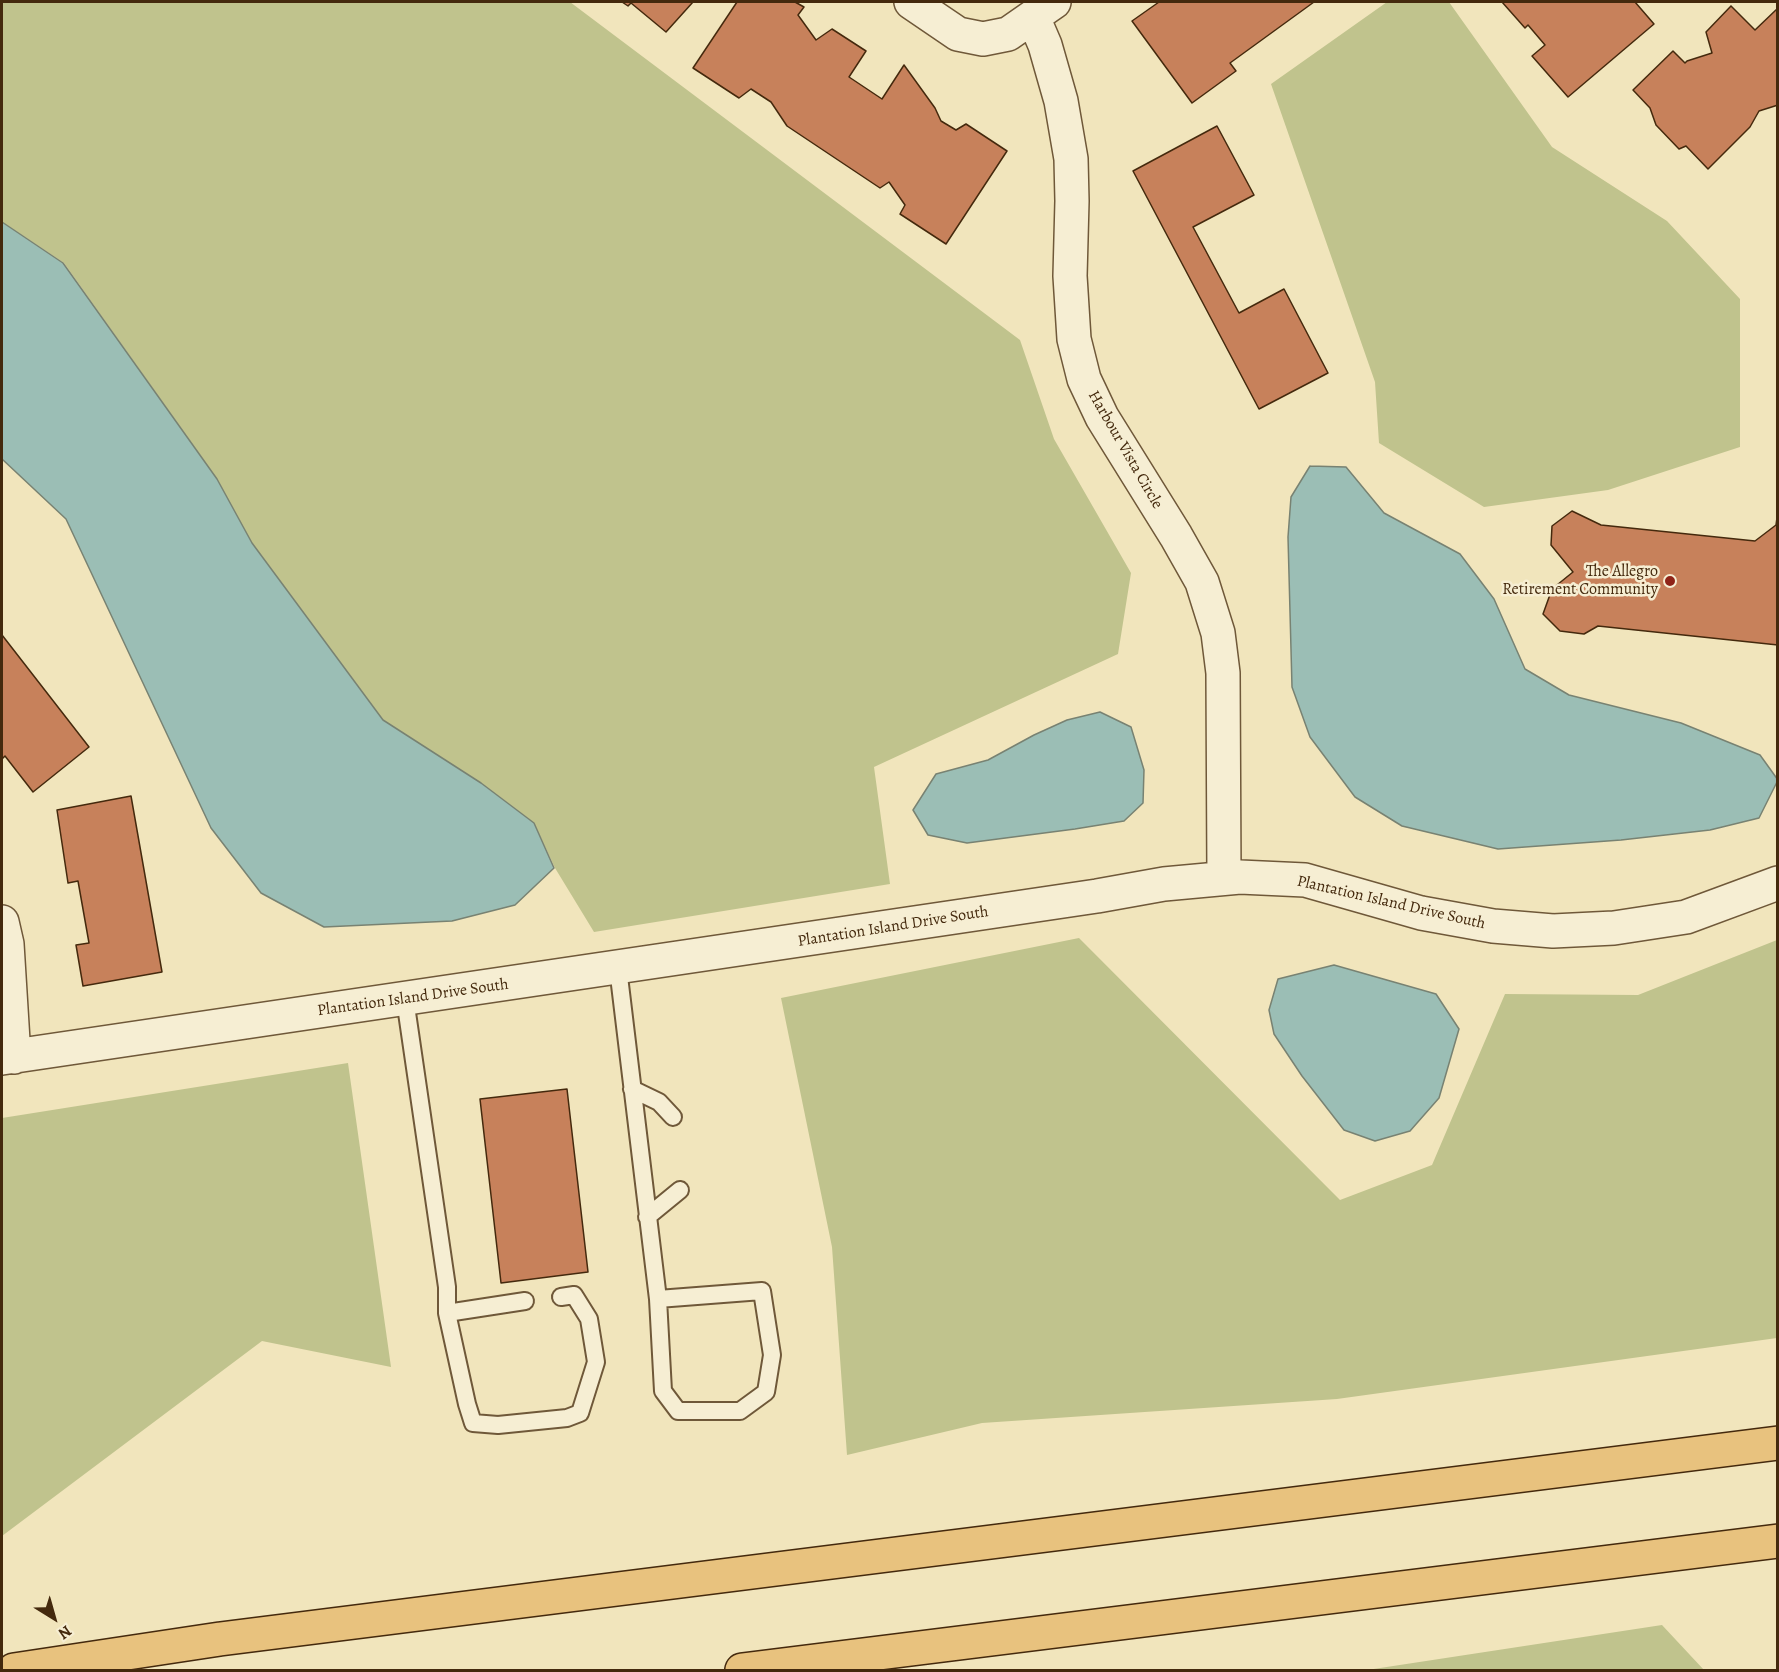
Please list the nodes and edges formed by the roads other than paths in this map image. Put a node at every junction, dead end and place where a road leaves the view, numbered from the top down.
1 (911, 2) edge
2 (1043, 9) edge
3 (1224, 878) junction
4 (1778, 883) edge
5 (2, 922) edge
6 (618, 968) junction
7 (405, 999) junction
8 (8, 1058) edge
9 (632, 1089) junction
10 (673, 1117) dead end
11 (680, 1190) dead end
12 (647, 1217) junction
13 (561, 1297) dead end
14 (658, 1299) junction
15 (525, 1301) dead end
16 (447, 1313) junction
17 (1778, 1443) edge
18 (1778, 1541) edge
19 (14, 1671) edge
20 (742, 1671) edge

1 - 2 street, Harbour Vista Circle
2 - 3 street, Harbour Vista Circle
3 - 4 street, Plantation Island Drive South
3 - 6 street, Plantation Island Drive South
5 - 8 street
6 - 7 street, Plantation Island Drive South
6 - 9 lane
7 - 8 street, Plantation Island Drive South
7 - 16 lane
9 - 10 lane
9 - 12 lane
11 - 12 lane
12 - 14 lane
13 - 16 lane
14 - 14 lane
15 - 16 lane
17 - 19 main road
18 - 20 main road

